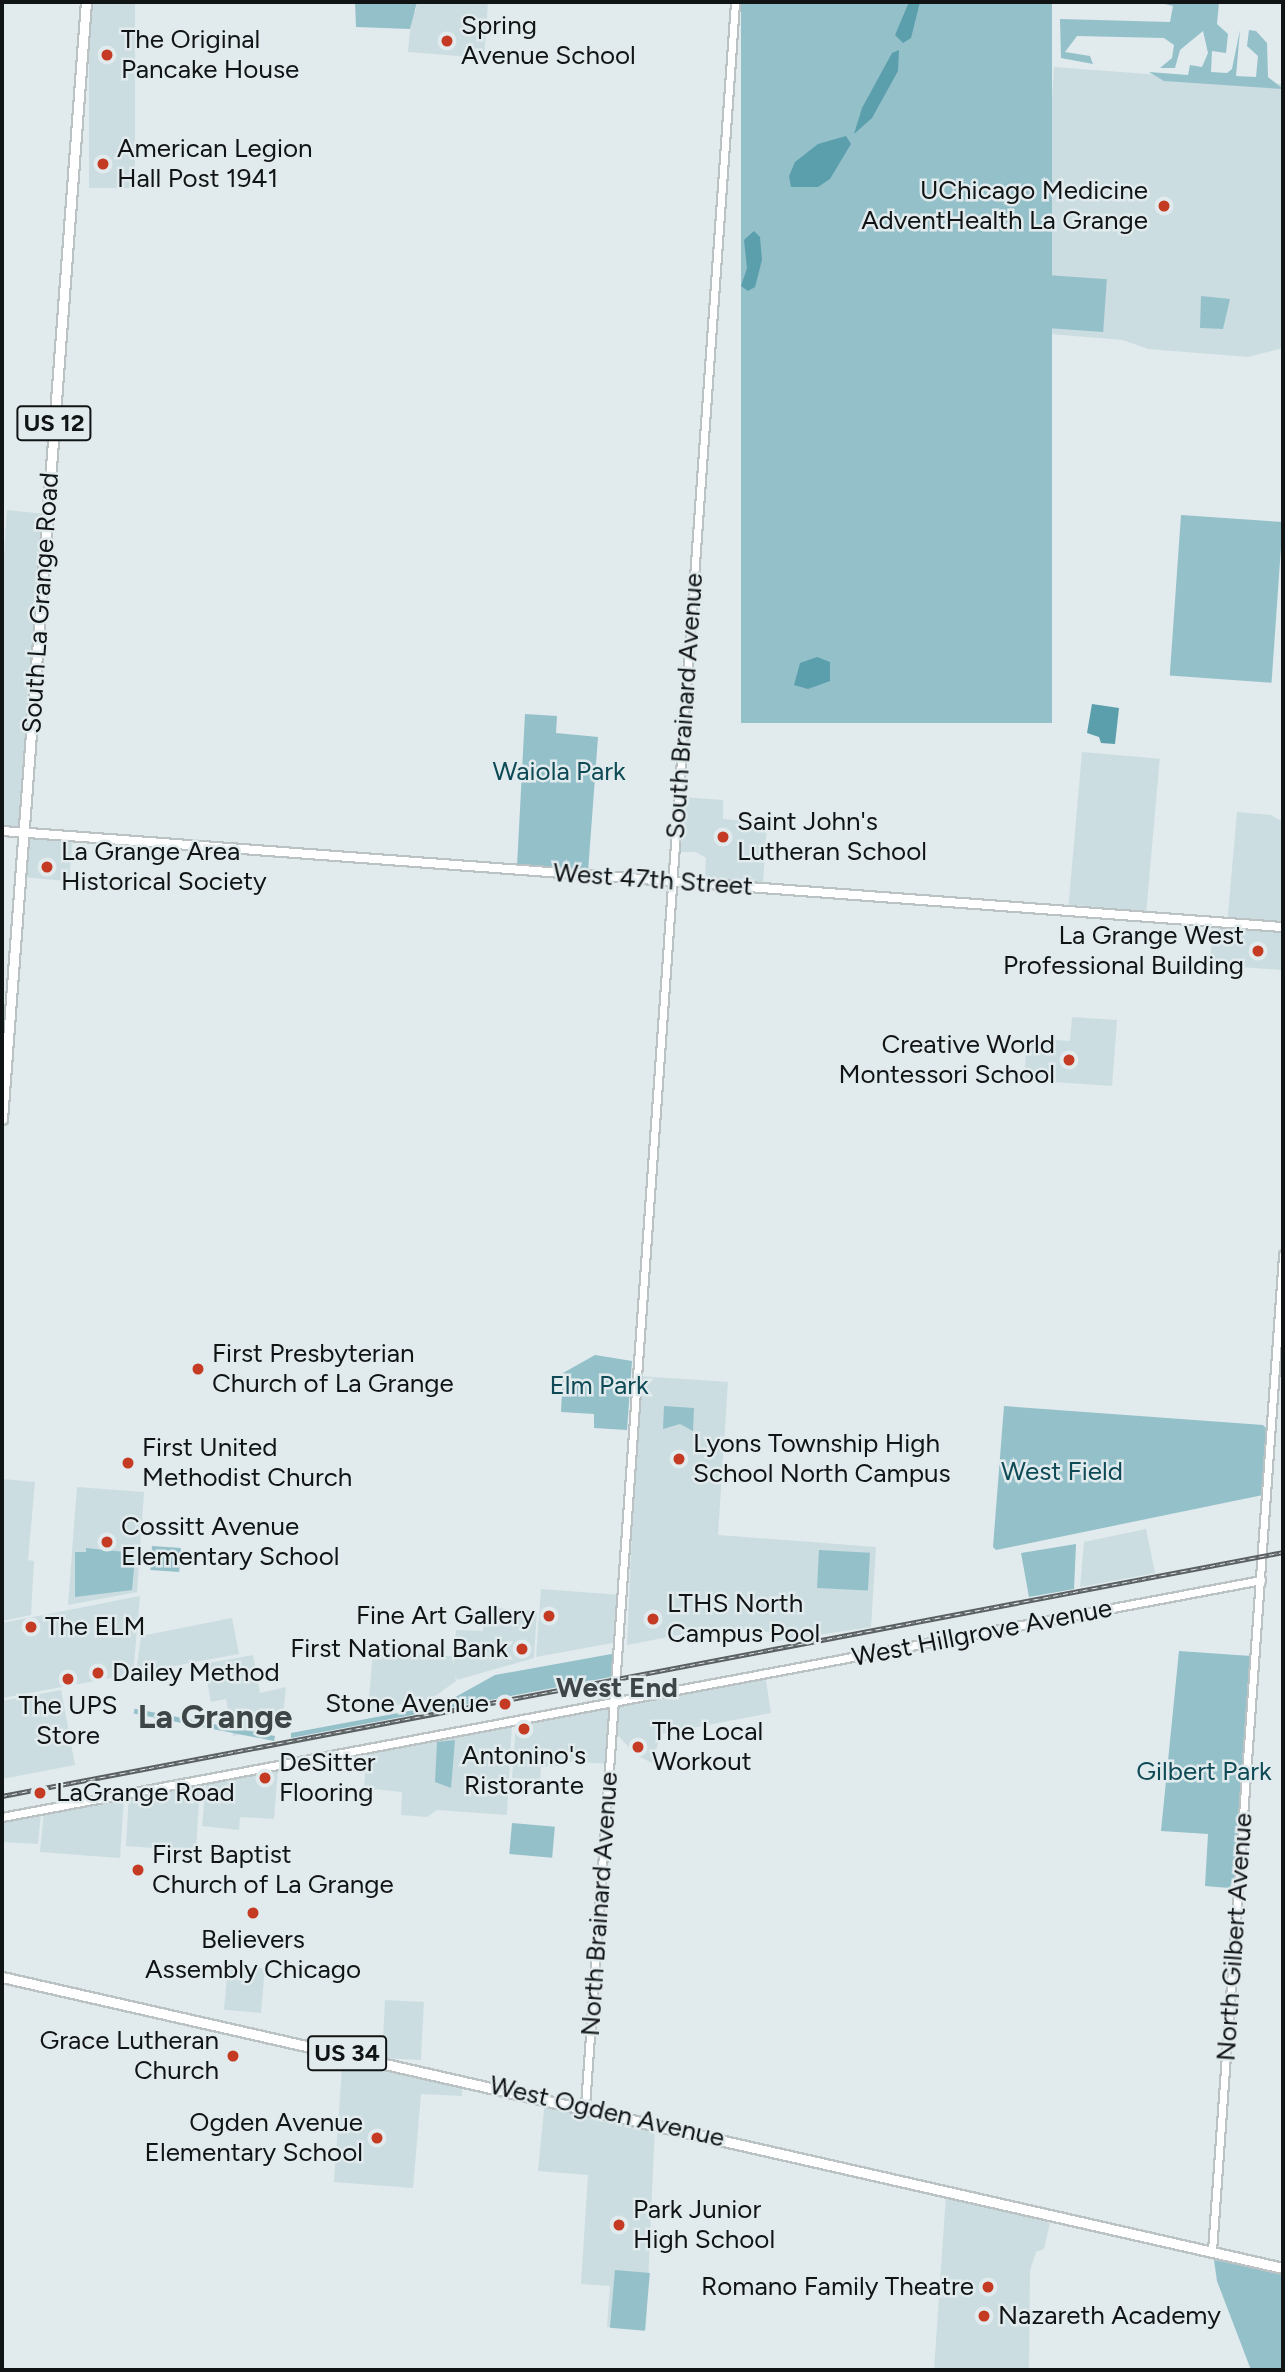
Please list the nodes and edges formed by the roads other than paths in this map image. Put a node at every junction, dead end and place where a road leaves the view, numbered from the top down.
1 (86, 2) edge
2 (735, 2) edge
3 (2, 831) edge
4 (24, 833) junction
5 (673, 882) junction
6 (1283, 928) edge
7 (2, 1119) edge
8 (1283, 1255) edge
9 (1261, 1580) junction
10 (614, 1702) junction
11 (2, 1817) edge
12 (2, 1977) edge
13 (585, 2106) junction
14 (1212, 2251) junction
15 (1283, 2268) edge

1 - 4 main road, South La Grange Road / US 12
2 - 5 street, South Brainard Avenue
3 - 4 main road, West 47th Street
4 - 5 main road, West 47th Street
4 - 7 main road, South La Grange Road / US 12
5 - 6 main road, West 47th Street
5 - 10 street, South Brainard Avenue
8 - 9 street, North Gilbert Avenue
9 - 10 street, West Hillgrove Avenue
9 - 14 street, North Gilbert Avenue
10 - 11 street, West Hillgrove Avenue
10 - 13 street, North Brainard Avenue
12 - 13 main road, West Ogden Avenue / US 34
13 - 14 main road, West Ogden Avenue / US 34
14 - 15 main road, US 34

